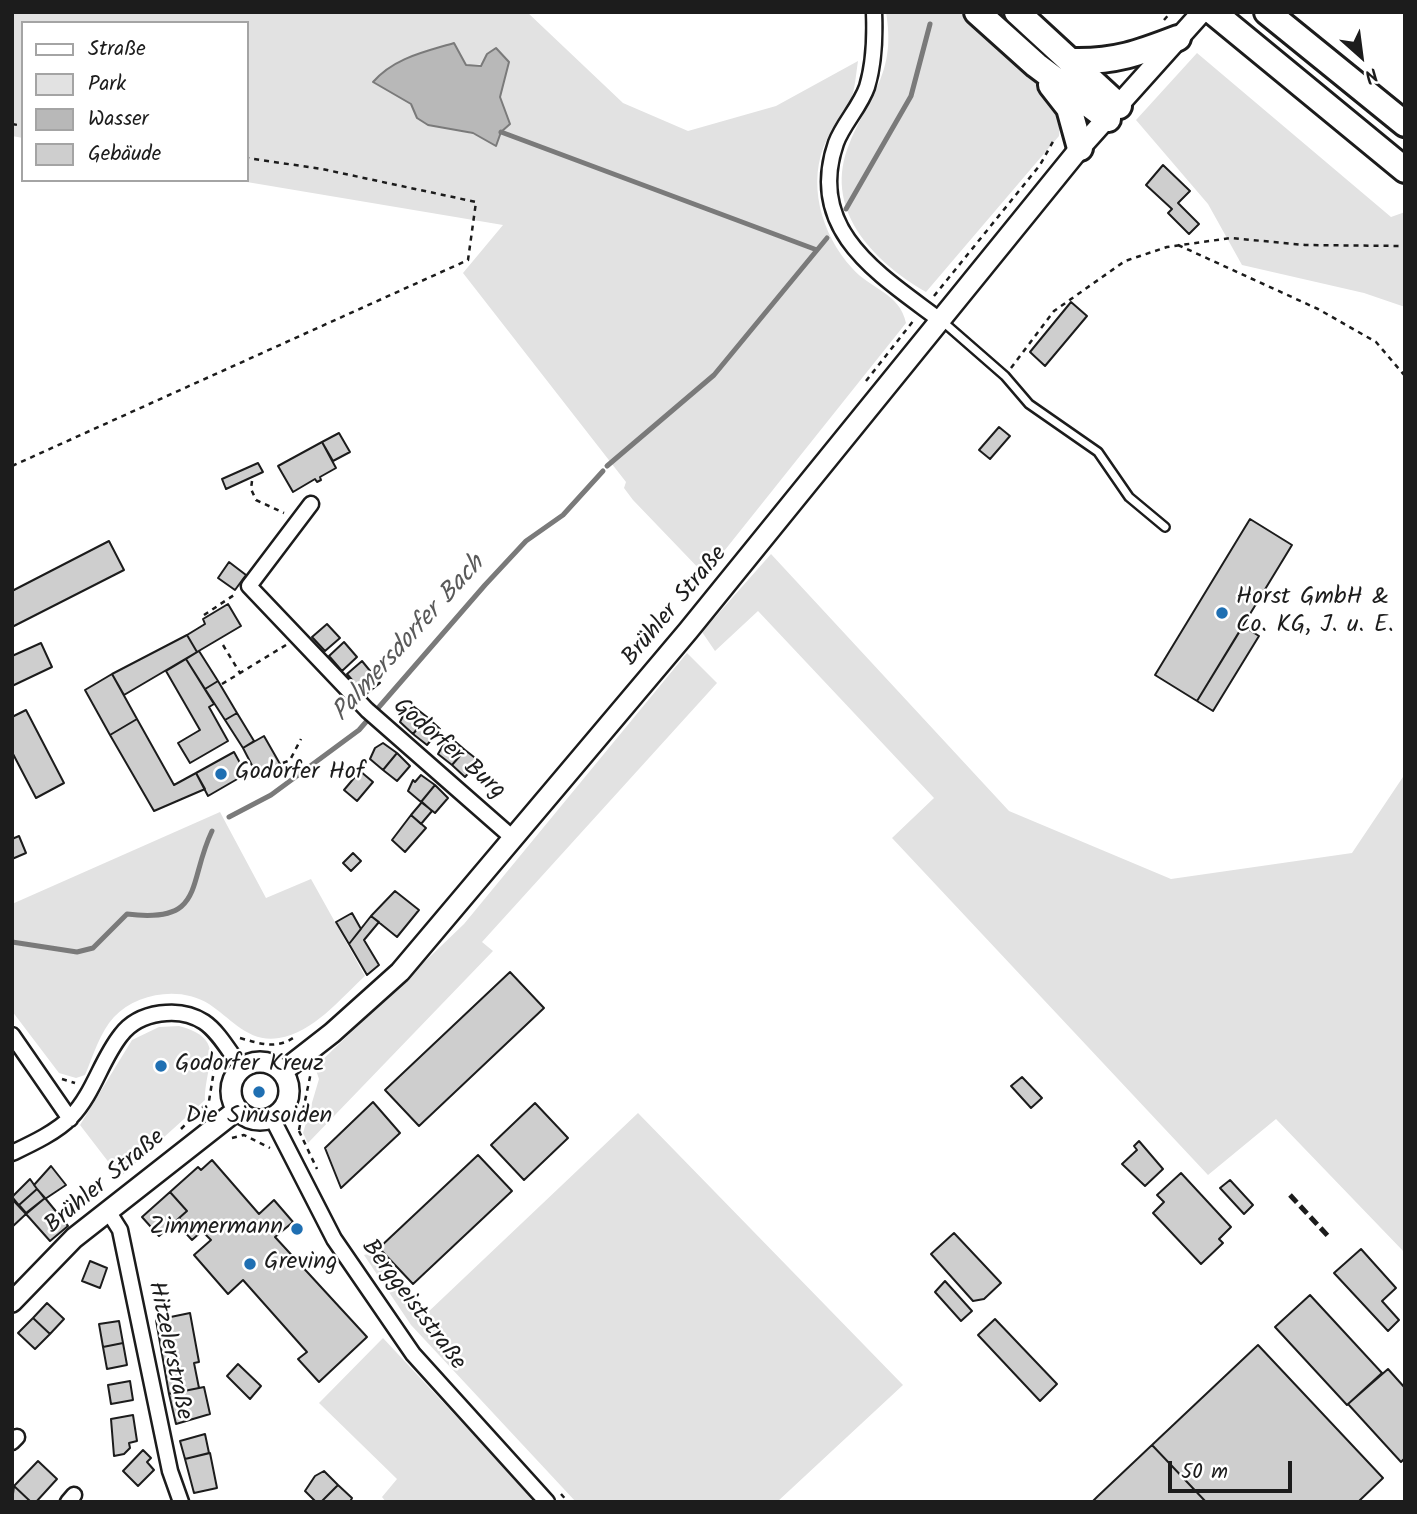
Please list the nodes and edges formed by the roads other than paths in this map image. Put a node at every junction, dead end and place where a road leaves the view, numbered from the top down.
1 (874, 12) edge
2 (977, 12) edge
3 (1017, 12) edge
4 (1202, 12) edge
5 (1267, 12) edge
6 (1219, 18) edge
7 (1169, 31) junction
8 (1073, 61) junction
9 (1036, 65) junction
10 (1113, 112) junction
11 (1400, 119) edge
12 (1080, 148) junction
13 (1405, 170) edge
14 (941, 321) junction
15 (311, 504) dead end
16 (1165, 527) dead end
17 (514, 839) junction
18 (12, 1035) edge
19 (241, 1067) junction
20 (282, 1072) junction
21 (237, 1110) junction
22 (272, 1118) junction
23 (69, 1119) junction
24 (12, 1153) edge
25 (108, 1211) junction
26 (12, 1302) edge
27 (181, 1502) edge
28 (547, 1502) edge

1 - 14 street
2 - 9 highway
3 - 8 highway
4 - 7 main road, Brühler Straße
5 - 11 highway
6 - 13 highway
7 - 8 highway
7 - 10 main road, Brühler Straße
8 - 10 highway
9 - 10 highway
9 - 12 highway
10 - 12 main road, Brühler Straße
12 - 14 main road, Brühler Straße
14 - 16 lane
14 - 17 main road, Brühler Straße
15 - 17 street, Godorfer Burg
17 - 20 main road, Brühler Straße
18 - 23 street
19 - 20 main road
19 - 21 main road
19 - 23 street
20 - 22 main road
21 - 22 main road
21 - 25 main road, Brühler Straße
22 - 28 street, Berggeiststraße
23 - 24 street
25 - 26 main road, Brühler Straße
25 - 27 street, Hitzelerstraße

